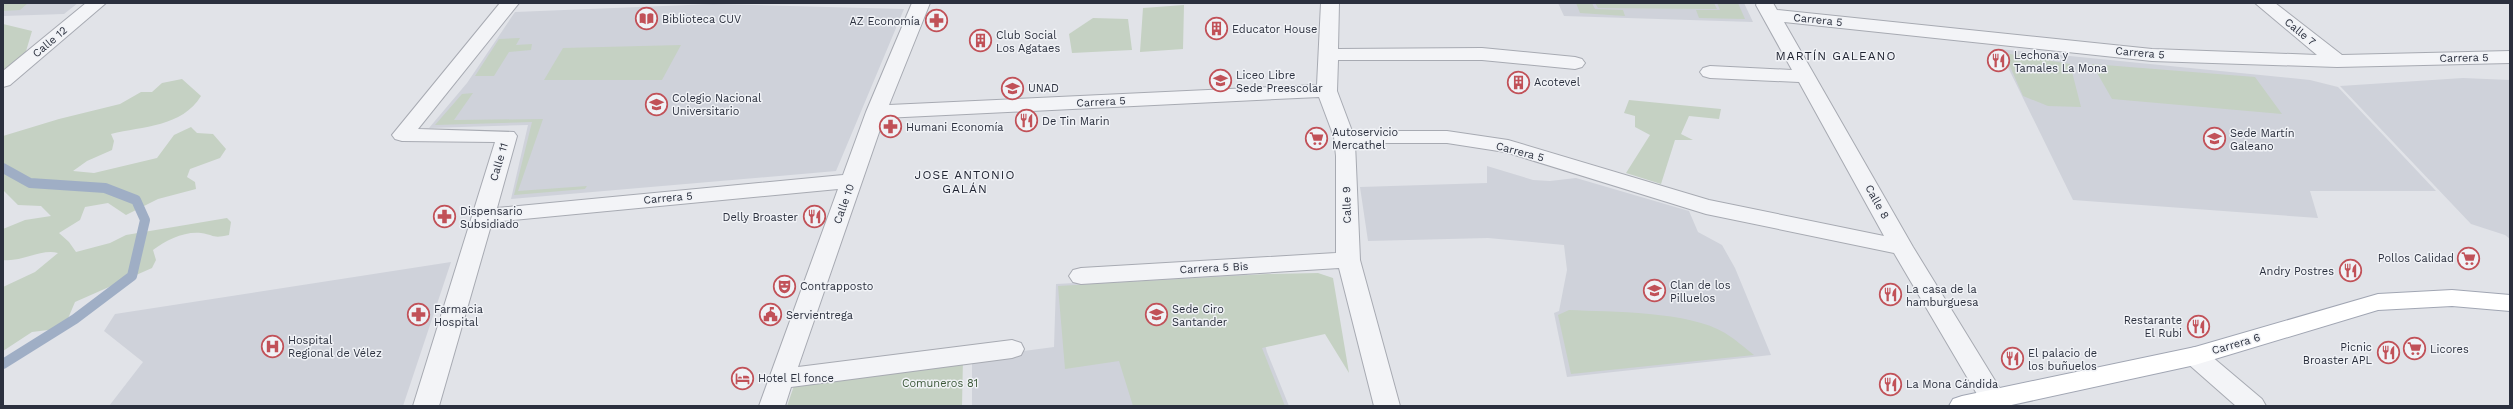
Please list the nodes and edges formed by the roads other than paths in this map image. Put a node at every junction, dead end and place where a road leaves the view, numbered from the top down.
1 (97, 3) edge
2 (510, 3) edge
3 (921, 3) edge
4 (1330, 3) edge
5 (2264, 3) edge
6 (1768, 9) edge
7 (1328, 55) junction
8 (2510, 57) edge
9 (2337, 62) junction
10 (1575, 63) dead end
11 (1710, 72) dead end
12 (9, 76) edge
13 (1806, 76) junction
14 (1327, 91) junction
15 (876, 112) junction
16 (1344, 137) junction
17 (852, 181) junction
18 (483, 216) junction
19 (1902, 247) junction
20 (1348, 260) junction
21 (1081, 276) dead end
22 (2510, 303) edge
23 (1012, 349) dead end
24 (2195, 356) junction
25 (781, 379) junction
26 (1993, 399) junction
27 (426, 406) edge
28 (772, 406) edge
29 (1387, 406) edge
30 (1962, 406) edge
31 (2253, 406) edge

1 - 12 street, Calle 12
2 - 18 street, Calle 11
3 - 15 street, Calle 10
4 - 7 street, Calle 9
5 - 9 street, Calle 7
6 - 9 street, Carrera 5
6 - 13 street, Calle 8
7 - 10 street
7 - 14 street, Calle 9
8 - 9 street, Carrera 5
11 - 13 street
13 - 19 street, Calle 8
14 - 15 street, Carrera 5
14 - 16 street, Calle 9
15 - 17 street, Calle 10
16 - 19 street, Carrera 5
16 - 20 street, Calle 9
17 - 18 street, Carrera 5
17 - 25 street, Calle 10
18 - 27 street, Calle 11
19 - 26 street, Calle 8
20 - 21 street, Carrera 5 Bis
20 - 29 street, Calle 9
22 - 24 main road, Carrera 6
23 - 25 street
24 - 26 main road, Carrera 6
24 - 31 street
25 - 28 street, Calle 10
26 - 30 main road, Carrera 6

